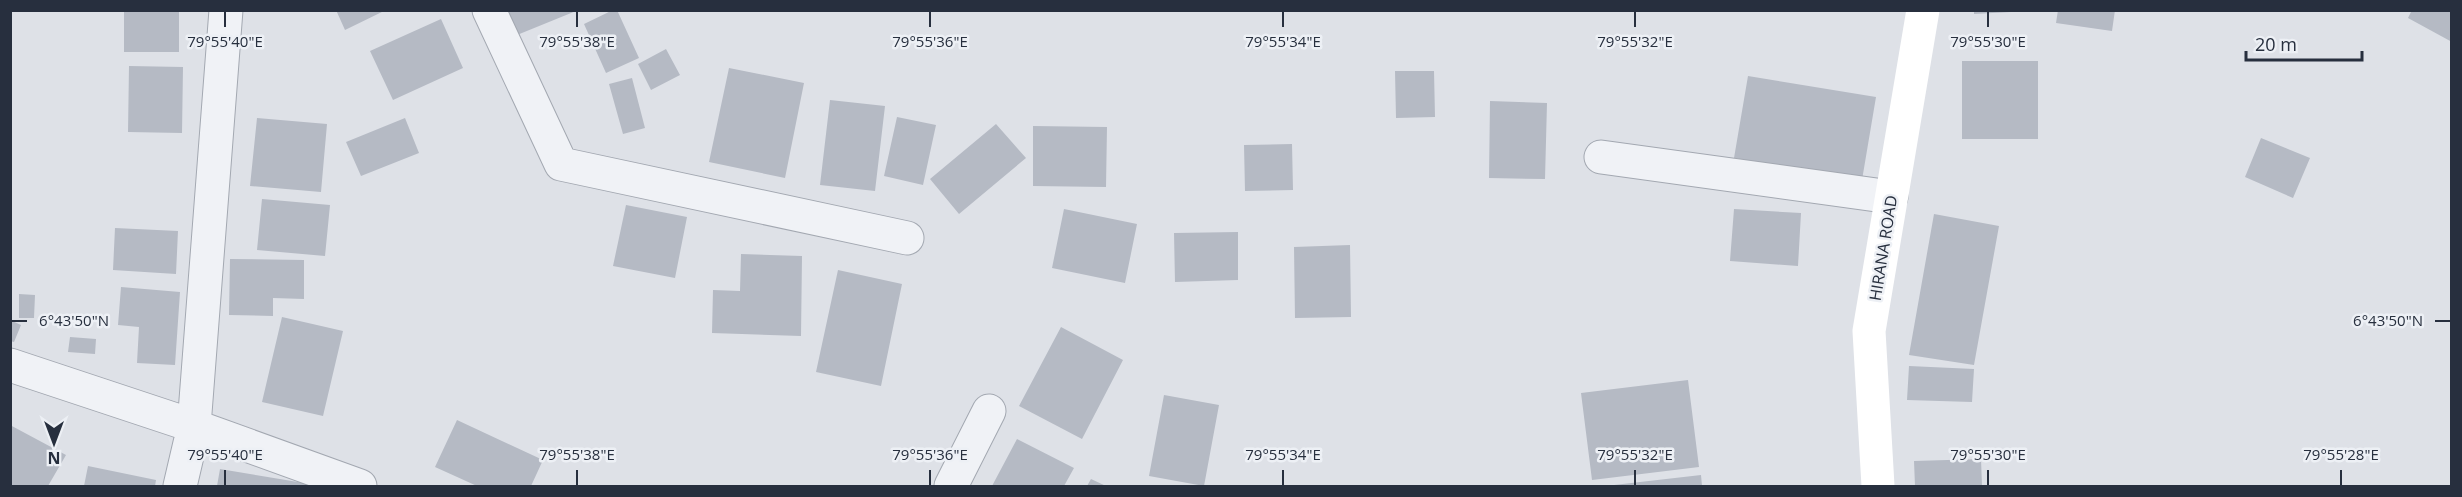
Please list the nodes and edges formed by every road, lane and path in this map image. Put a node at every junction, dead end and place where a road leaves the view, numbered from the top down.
1 (226, 10) edge
2 (489, 10) edge
3 (1923, 10) edge
4 (1601, 157) dead end
5 (1891, 196) junction
6 (907, 238) dead end
7 (10, 365) edge
8 (989, 411) dead end
9 (194, 426) junction
10 (180, 486) edge
11 (360, 486) edge
12 (951, 486) edge
13 (1878, 486) edge

1 - 9 street
2 - 6 street
3 - 5 street, HIRANA ROAD
4 - 5 street
5 - 13 street, HIRANA ROAD
7 - 9 street
8 - 12 street
9 - 10 street
9 - 11 street

